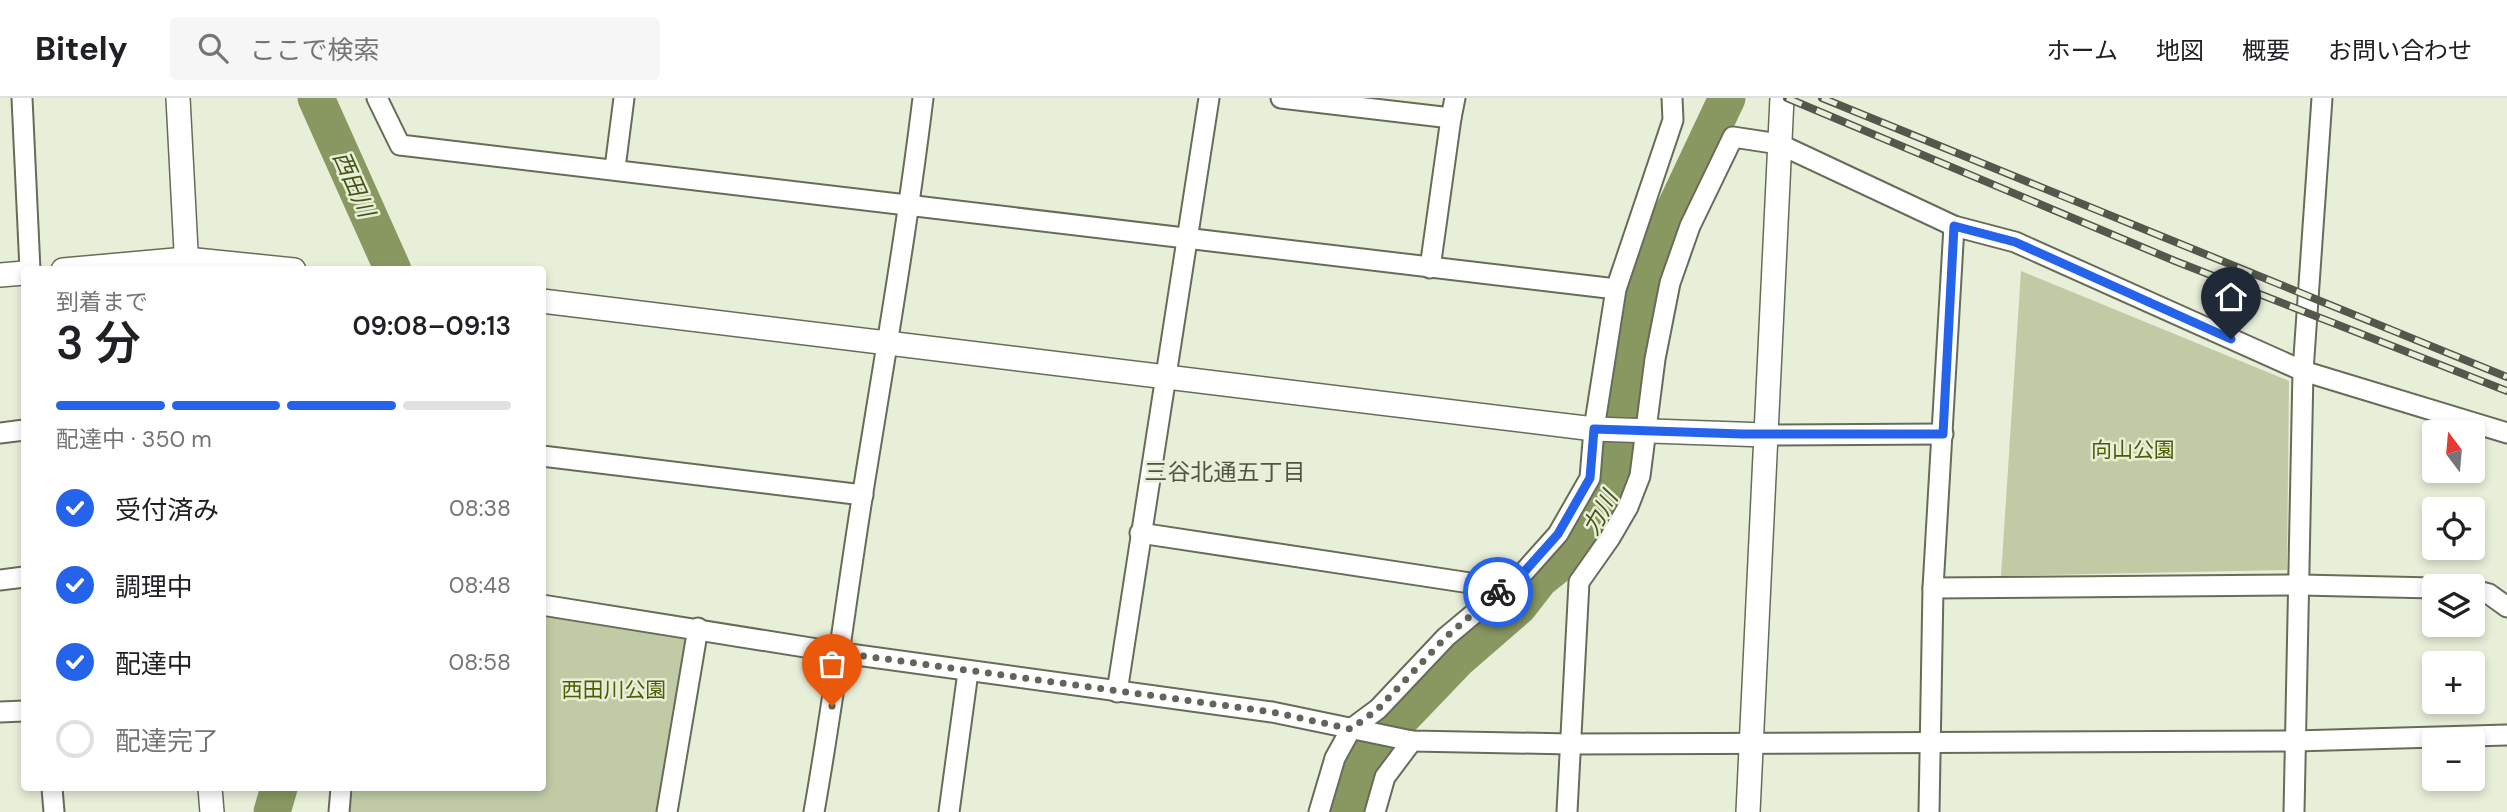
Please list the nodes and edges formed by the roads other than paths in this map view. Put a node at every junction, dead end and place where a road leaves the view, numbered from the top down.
1 (22, 98) edge
2 (178, 98) edge
3 (377, 98) edge
4 (624, 98) edge
5 (923, 98) edge
6 (1209, 98) edge
7 (1280, 98) edge
8 (1455, 98) edge
9 (1672, 98) edge
10 (1782, 98) edge
11 (2322, 98) edge
12 (1451, 118) junction
13 (1779, 144) junction
14 (615, 168) junction
15 (910, 206) junction
16 (1954, 226) junction
17 (1189, 240) junction
18 (186, 264) edge
19 (30, 266) edge
20 (145, 266) edge
21 (222, 266) edge
22 (1430, 268) junction
23 (21, 273) edge
24 (0, 275) edge
25 (1616, 289) junction
26 (546, 301) edge
27 (888, 343) junction
28 (2303, 371) junction
29 (1166, 376) junction
30 (1594, 429) junction
31 (21, 430) edge
32 (0, 433) edge
33 (1642, 433) junction
34 (2507, 433) edge
35 (1943, 434) junction
36 (1766, 435) junction
37 (546, 456) edge
38 (863, 495) junction
39 (1140, 533) junction
40 (21, 577) edge
41 (0, 579) edge
42 (2301, 585) junction
43 (1503, 588) junction
44 (1933, 588) junction
45 (2422, 588) edge
46 (2485, 593) edge
47 (546, 606) edge
48 (2507, 607) edge
49 (698, 628) junction
50 (842, 653) junction
51 (968, 672) junction
52 (1117, 692) junction
53 (21, 711) edge
54 (0, 712) edge
55 (1357, 730) junction
56 (2507, 735) edge
57 (1931, 740) junction
58 (1407, 741) junction
59 (1751, 741) junction
60 (2295, 741) junction
61 (1571, 744) junction
62 (52, 791) edge
63 (210, 791) edge
64 (341, 791) edge
65 (54, 812) edge
66 (212, 812) edge
67 (339, 812) edge
68 (667, 812) edge
69 (814, 812) edge
70 (949, 812) edge
71 (1319, 812) edge
72 (1375, 812) edge
73 (1567, 812) edge
74 (1748, 812) edge
75 (1929, 812) edge
76 (2294, 812) edge

1 - 19 street
2 - 18 street
3 - 14 street
4 - 14 street
5 - 15 street
6 - 17 street
7 - 12 street
8 - 12 street
9 - 25 street
10 - 13 street
11 - 28 street
12 - 22 street
13 - 16 street
13 - 33 street
13 - 36 street
14 - 15 street
15 - 17 street
15 - 27 street
16 - 28 street
16 - 35 street
17 - 22 street
17 - 29 street
18 - 20 street
18 - 21 street
22 - 25 street
23 - 24 street
25 - 30 street
26 - 27 street
27 - 29 street
27 - 38 street
28 - 34 street
28 - 42 street
29 - 30 street
29 - 39 street
30 - 33 street
30 - 43 street
31 - 32 street
33 - 36 street
33 - 61 street
35 - 36 street
35 - 44 street
36 - 59 street
37 - 38 street
38 - 50 street
39 - 43 street
39 - 52 street
40 - 41 street
42 - 44 street
42 - 45 street
42 - 60 street
43 - 55 street
44 - 57 street
46 - 48 street
47 - 49 street
49 - 50 street
49 - 68 street
50 - 51 street
50 - 69 street
51 - 52 street
51 - 70 street
52 - 55 street
53 - 54 street
55 - 58 street
55 - 71 street
56 - 60 street
57 - 59 street
57 - 60 street
57 - 75 street
58 - 61 street
58 - 72 street
59 - 61 street
59 - 74 street
60 - 76 street
61 - 73 street
62 - 65 street
63 - 66 street
64 - 67 street

